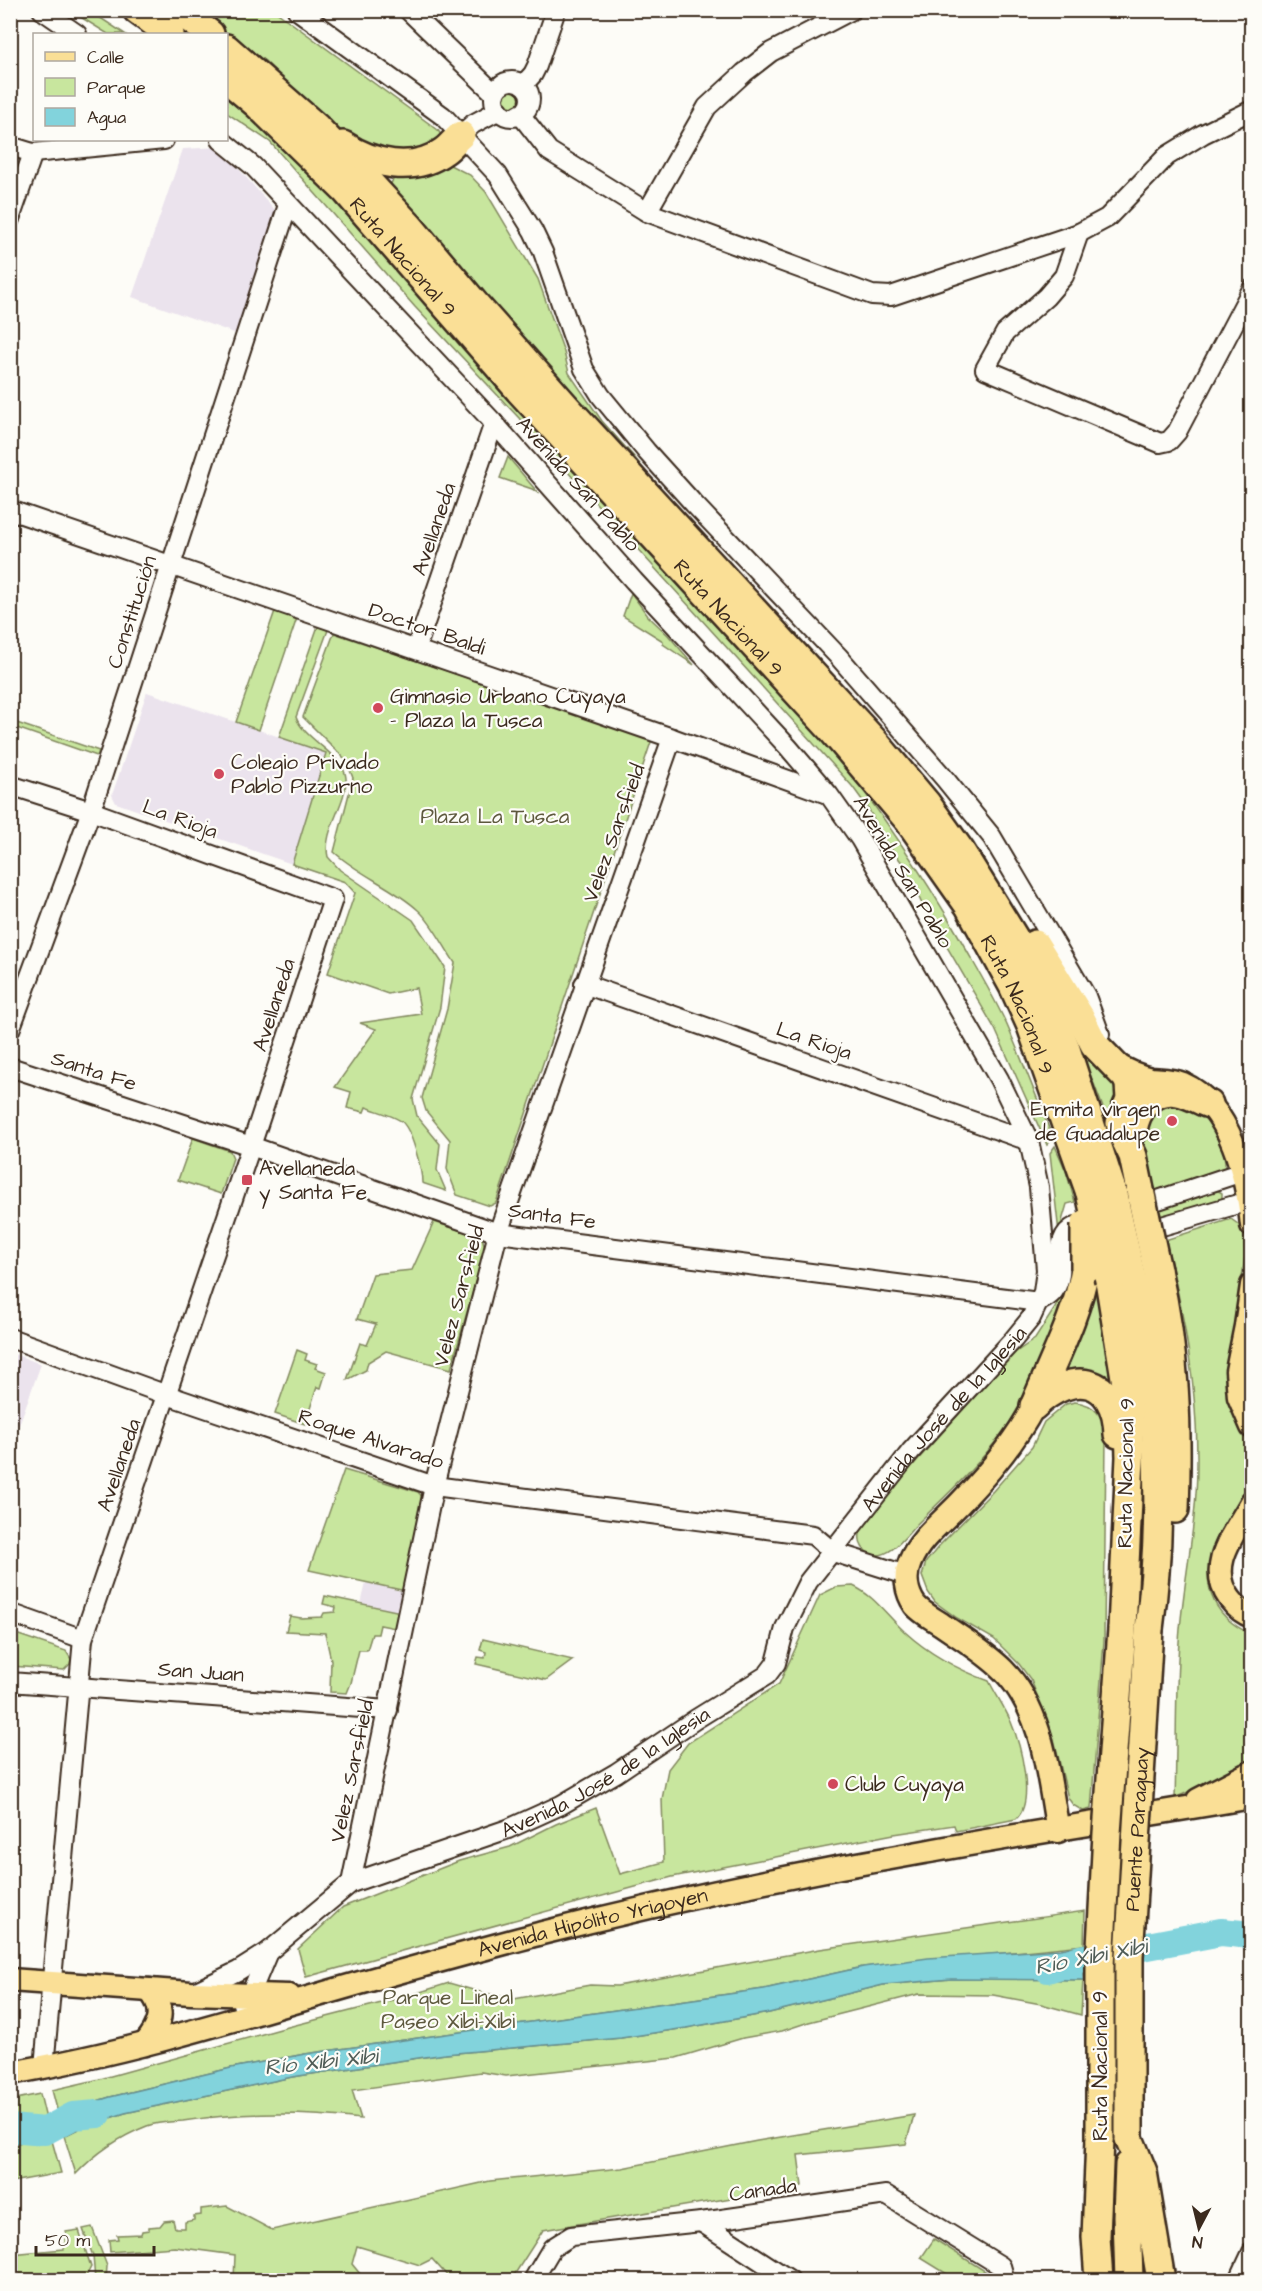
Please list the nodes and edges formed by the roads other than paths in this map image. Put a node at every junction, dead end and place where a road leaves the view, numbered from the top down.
1 (42, 10) edge
2 (137, 10) edge
3 (178, 10) edge
4 (297, 10) edge
5 (408, 10) edge
6 (556, 10) edge
7 (852, 10) edge
8 (76, 33) edge
9 (169, 33) edge
10 (209, 33) edge
11 (228, 50) edge
12 (228, 80) edge
13 (523, 85) junction
14 (497, 102) junction
15 (1251, 110) edge
16 (520, 114) junction
17 (317, 128) junction
18 (461, 135) junction
19 (154, 141) edge
20 (222, 141) edge
21 (10, 146) edge
22 (33, 153) junction
23 (399, 164) junction
24 (288, 205) junction
25 (647, 212) junction
26 (10, 219) edge
27 (410, 227) junction
28 (1079, 233) junction
29 (1251, 289) edge
30 (494, 423) junction
31 (10, 510) edge
32 (171, 565) junction
33 (416, 649) junction
34 (672, 738) junction
35 (874, 741) junction
36 (10, 785) edge
37 (829, 795) junction
38 (91, 811) junction
39 (333, 899) joint
40 (584, 984) junction
41 (10, 1030) edge
42 (1109, 1061) junction
43 (10, 1067) edge
44 (1209, 1104) junction
45 (1029, 1141) junction
46 (251, 1146) junction
47 (1133, 1156) junction
48 (1242, 1172) junction
49 (1145, 1196) junction
50 (1250, 1200) edge
51 (1090, 1204) junction
52 (1251, 1225) edge
53 (1155, 1228) dead end
54 (498, 1233) junction
55 (1092, 1268) junction
56 (1251, 1285) edge
57 (1039, 1302) junction
58 (10, 1338) edge
59 (166, 1395) junction
60 (1034, 1406) junction
61 (1251, 1427) edge
62 (434, 1486) junction
63 (1251, 1502) edge
64 (833, 1552) junction
65 (906, 1575) junction
66 (1123, 1589) junction
67 (10, 1613) edge
68 (1251, 1616) edge
69 (1150, 1622) junction
70 (83, 1639) junction
71 (10, 1682) edge
72 (79, 1686) junction
73 (388, 1710) junction
74 (1251, 1772) edge
75 (1251, 1797) edge
76 (1183, 1809) junction
77 (1058, 1831) junction
78 (351, 1883) junction
79 (268, 1952) junction
80 (10, 1980) edge
81 (52, 1983) junction
82 (149, 1990) junction
83 (191, 1993) junction
84 (250, 1995) junction
85 (311, 1997) junction
86 (206, 2028) junction
87 (145, 2044) junction
88 (44, 2067) junction
89 (10, 2073) edge
90 (1129, 2138) junction
91 (701, 2222) junction
92 (1250, 2253) edge
93 (1003, 2273) edge
94 (1097, 2277) edge
95 (533, 2280) edge
96 (790, 2280) edge
97 (1129, 2280) edge
98 (1161, 2280) edge
99 (1239, 2280) edge

1 - 8 street
2 - 9 highway
3 - 10 highway
4 - 18 street
5 - 14 street
6 - 13 street
7 - 25 street
11 - 17 highway, Ruta Nacional 9
12 - 51 highway, Ruta Nacional 9
13 - 14 street
13 - 16 street
14 - 16 street
14 - 18 street
15 - 28 street
16 - 25 street
17 - 23 highway
17 - 27 highway, Ruta Nacional 9
18 - 23 highway
18 - 42 street
19 - 22 street
20 - 24 street, Avenida San Pablo
21 - 22 street
22 - 26 street
23 - 27 highway
24 - 30 street, Avenida San Pablo
24 - 32 street, Constitución
25 - 28 street
27 - 35 highway, Ruta Nacional 9
28 - 29 street
30 - 33 street, Avellaneda
30 - 37 street, Avenida San Pablo
31 - 32 street, Doctor Baldi
32 - 33 street, Doctor Baldi
32 - 38 street, Constitución
33 - 34 street, Doctor Baldi
34 - 37 street, Doctor Baldi
34 - 40 street, Velez Sarsfield
35 - 42 highway
35 - 51 highway, Ruta Nacional 9
36 - 38 street, La Rioja
37 - 45 street, Avenida San Pablo
38 - 39 street, La Rioja
38 - 41 street, Constitución
39 - 46 street, Avellaneda
40 - 45 street, La Rioja
40 - 54 street, Velez Sarsfield
42 - 44 main road
42 - 47 highway
43 - 46 street, Santa Fe
44 - 47 highway
44 - 48 main road
45 - 57 street, Avenida San Pablo
46 - 54 street, Santa Fe
46 - 59 street, Avellaneda
47 - 49 highway
48 - 49 street
48 - 50 main road
49 - 69 highway, bridge
50 - 52 main road
50 - 53 street
51 - 55 highway, Ruta Nacional 9, bridge
51 - 55 street
54 - 57 street, Santa Fe
54 - 62 street, Velez Sarsfield
55 - 57 street
55 - 60 highway
55 - 66 highway, Ruta Nacional 9
55 - 69 highway, Ruta Nacional 9
56 - 61 main road
57 - 64 street, Avenida José de la Iglesia
58 - 59 street, Roque Alvarado
59 - 62 street, Roque Alvarado
59 - 70 street, Avellaneda
60 - 65 main road
60 - 66 highway
62 - 64 street, Roque Alvarado
62 - 73 street, Velez Sarsfield
63 - 68 main road
64 - 65 street, Roque Alvarado
64 - 78 street, Avenida José de la Iglesia
65 - 77 main road
66 - 94 highway, Ruta Nacional 9, bridge
67 - 70 street
69 - 90 highway, Puente Paraguay, bridge
70 - 72 street, Avellaneda
71 - 72 street, San Juan
72 - 73 street, San Juan
72 - 81 street, Avellaneda
73 - 78 street, Velez Sarsfield
74 - 76 main road
75 - 76 main road, Avenida Hipólito Yrigoyen
76 - 77 main road, Avenida Hipólito Yrigoyen
77 - 85 main road, Avenida Hipólito Yrigoyen
78 - 79 street, Avenida José de la Iglesia
79 - 83 street, Avenida José de la Iglesia
79 - 84 street
80 - 81 main road, Avenida José de la Iglesia
81 - 82 main road, Avenida José de la Iglesia
81 - 88 street, Avellaneda
82 - 83 main road, Avenida José de la Iglesia
82 - 87 main road
83 - 84 main road
84 - 85 main road
84 - 86 street
85 - 86 main road, Avenida Hipólito Yrigoyen
86 - 87 main road, Avenida Hipólito Yrigoyen
87 - 88 main road, Avenida Hipólito Yrigoyen
88 - 89 main road, Avenida Hipólito Yrigoyen
90 - 97 highway, Ruta Nacional 9
90 - 98 highway
91 - 93 street, Canada
91 - 95 street, Canada
91 - 96 street
92 - 99 street

